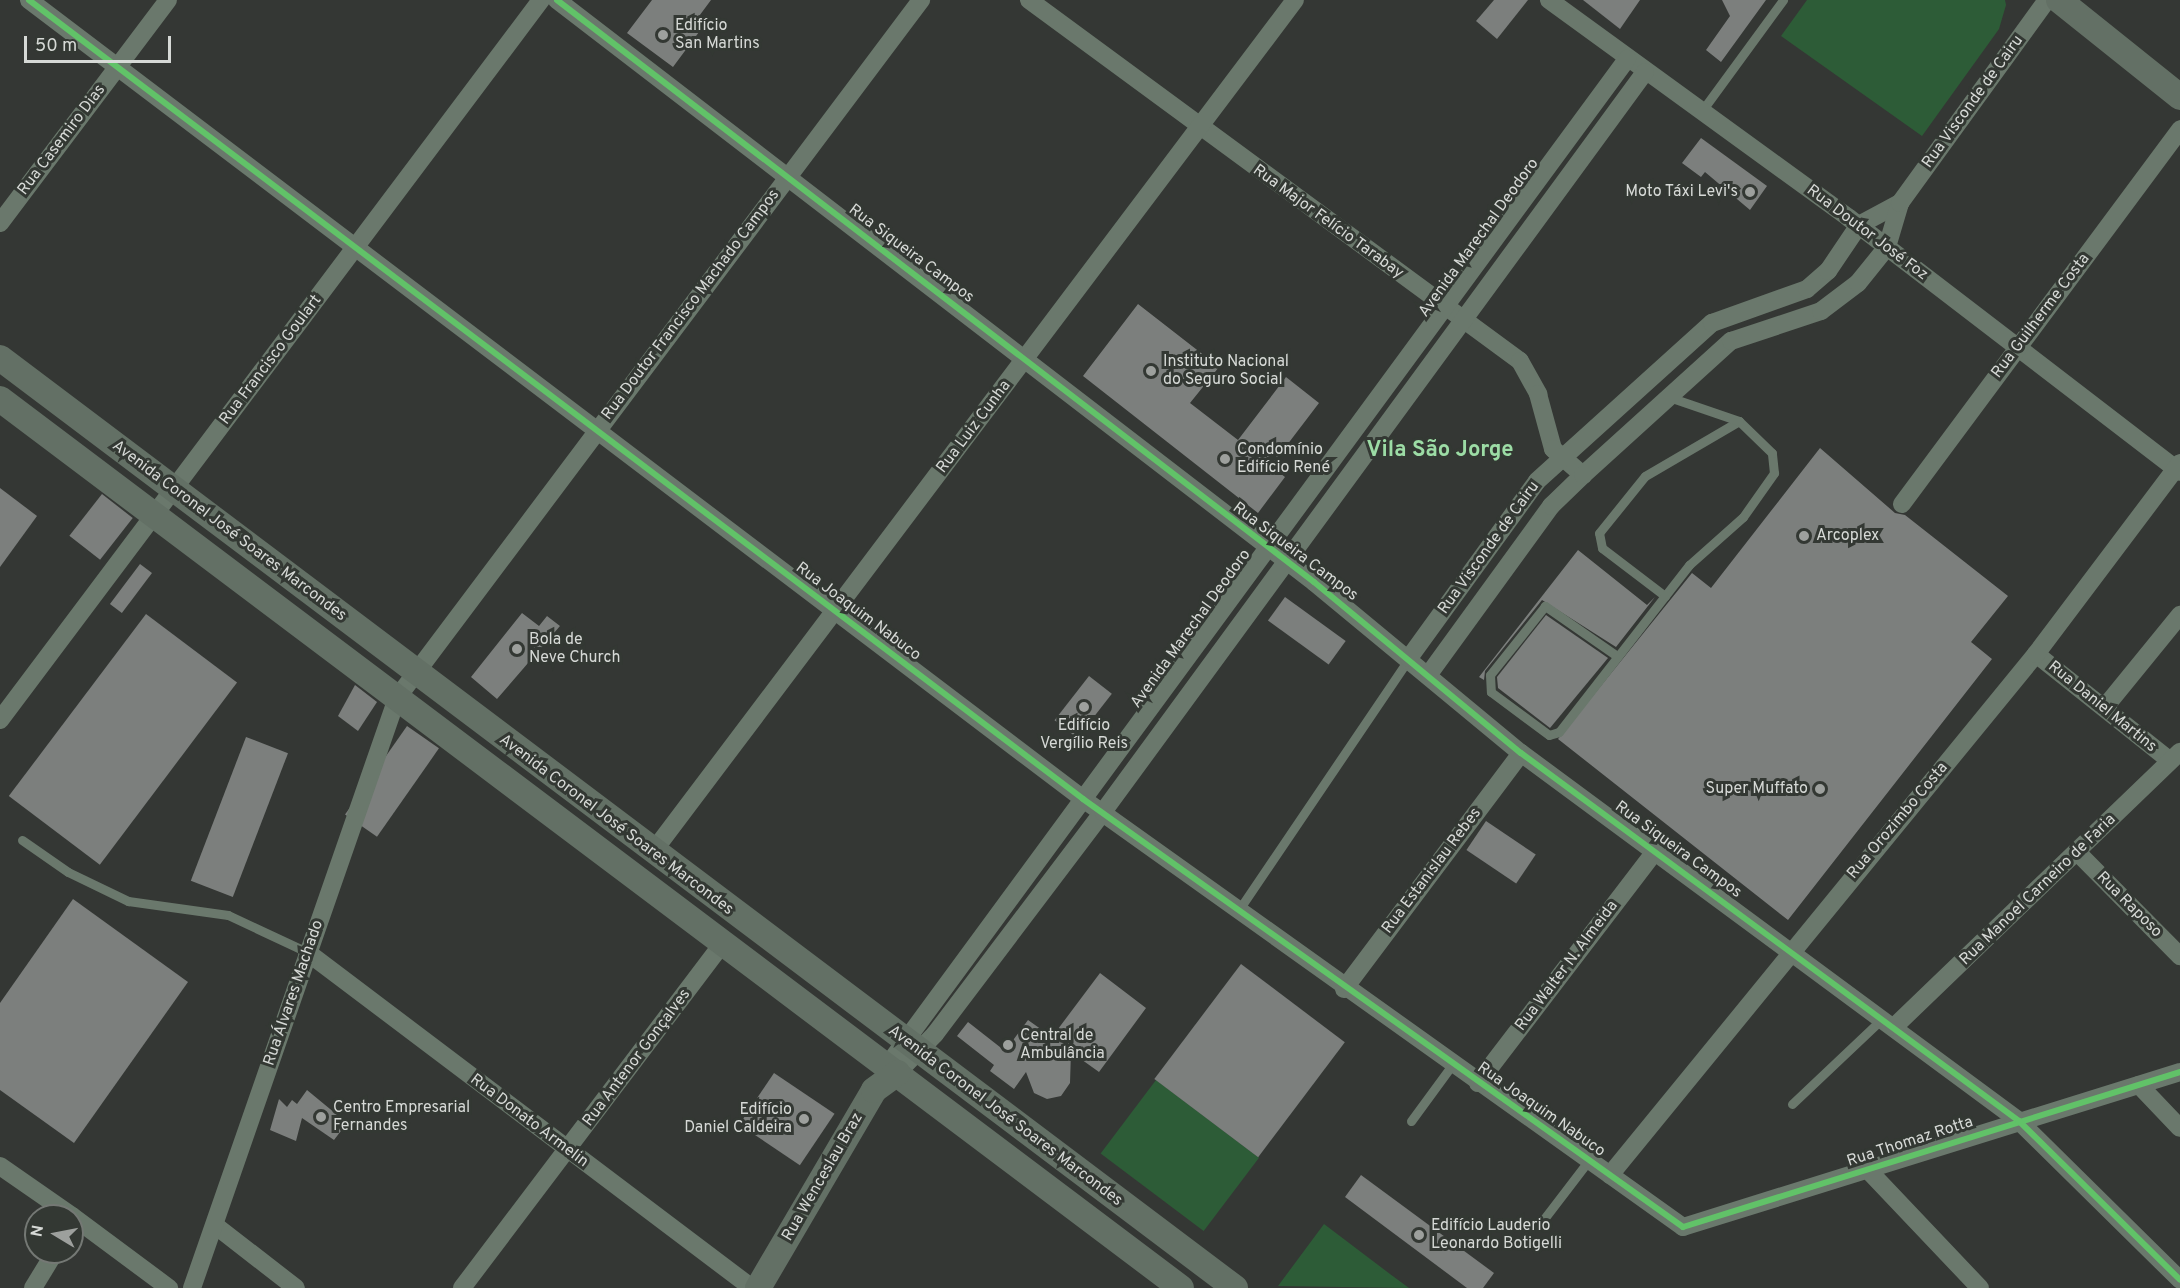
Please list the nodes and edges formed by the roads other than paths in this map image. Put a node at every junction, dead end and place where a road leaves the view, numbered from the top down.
1 (29, 0) edge
2 (168, 0) edge
3 (542, 0) edge
4 (557, 0) edge
5 (921, 0) edge
6 (1029, 0) edge
7 (1295, 0) edge
8 (1550, 0) edge
9 (1783, 0) edge
10 (2046, 0) edge
11 (2059, 0) edge
12 (1627, 59) junction
13 (117, 68) junction
14 (1645, 72) junction
15 (2180, 97) edge
16 (1701, 112) junction
17 (1199, 127) junction
18 (2180, 129) edge
19 (787, 178) junction
20 (1900, 203) junction
21 (0, 223) edge
22 (1859, 225) junction
23 (1887, 247) junction
24 (354, 250) junction
25 (1444, 307) junction
26 (1463, 321) junction
27 (2016, 349) junction
28 (0, 358) edge
29 (1025, 358) junction
30 (1672, 398) junction
31 (0, 399) edge
32 (1739, 421) junction
33 (594, 434) junction
34 (1561, 460) junction
35 (2179, 468) edge
36 (1583, 475) junction
37 (173, 489) junction
38 (1902, 504) dead end
39 (154, 515) junction
40 (1267, 549) junction
41 (1286, 562) junction
42 (1665, 596) junction
43 (835, 612) junction
44 (2180, 615) edge
45 (2036, 654) junction
46 (1617, 656) junction
47 (1409, 658) junction
48 (415, 673) junction
49 (1429, 674) junction
50 (397, 698) junction
51 (2106, 707) junction
52 (0, 720) edge
53 (1521, 753) junction
54 (2174, 755) edge
55 (1083, 799) junction
56 (1103, 812) junction
57 (22, 840) dead end
58 (644, 846) junction
59 (1657, 849) junction
60 (2079, 855) junction
61 (618, 863) junction
62 (1238, 911) junction
63 (723, 942) junction
64 (1790, 950) junction
65 (308, 952) junction
66 (2180, 956) edge
67 (1344, 989) junction
68 (1888, 1023) junction
69 (910, 1046) junction
70 (1452, 1065) junction
71 (892, 1070) junction
72 (2180, 1072) edge
73 (1478, 1083) junction
74 (2139, 1085) junction
75 (1792, 1104) dead end
76 (1411, 1121) dead end
77 (2019, 1121) junction
78 (2180, 1128) edge
79 (567, 1151) junction
80 (1589, 1160) junction
81 (0, 1166) edge
82 (1867, 1169) junction
83 (1610, 1175) junction
84 (52, 1204) edge
85 (216, 1226) junction
86 (84, 1227) edge
87 (1537, 1227) dead end
88 (1683, 1227) joint
89 (1136, 1234) junction
90 (48, 1264) edge
91 (1185, 1275) edge
92 (2180, 1280) edge
93 (33, 1288) edge
94 (169, 1288) edge
95 (192, 1288) edge
96 (296, 1288) edge
97 (462, 1288) edge
98 (752, 1288) edge
99 (758, 1288) edge
100 (1234, 1288) edge
101 (1980, 1288) edge

1 - 13 street, Rua Joaquim Nabuco
2 - 13 street, Rua Casemiro Dias
3 - 24 street, Rua Francisco Goulart
4 - 19 street, Rua Siqueira Campos
5 - 19 street, Rua Doutor Francisco Machado Campos
6 - 17 street, Rua Major Felício Tarabay
7 - 17 street, Rua Luiz Cunha
8 - 12 street, Rua Doutor José Foz
9 - 16 lane
10 - 20 street, Rua Visconde de Cairu
11 - 15 main road
12 - 14 street, Rua Doutor José Foz
12 - 25 street, Avenida Marechal Deodoro
13 - 21 street, Rua Casemiro Dias
13 - 24 street, Rua Joaquim Nabuco
14 - 16 street, Rua Doutor José Foz
14 - 26 street, Avenida Marechal Deodoro
16 - 22 street, Rua Doutor José Foz
17 - 25 street, Rua Major Felício Tarabay
17 - 29 street, Rua Luiz Cunha
18 - 27 street, Rua Guilherme Costa
19 - 29 street, Rua Siqueira Campos
19 - 33 street, Rua Doutor Francisco Machado Campos
20 - 22 street, Rua Visconde de Cairu
20 - 23 street, Rua Visconde de Cairu
22 - 23 street, Rua Doutor José Foz
22 - 34 street, Rua Visconde de Cairu
23 - 27 street, Rua Doutor José Foz
23 - 30 street, Rua Visconde de Cairu
24 - 33 street, Rua Joaquim Nabuco
24 - 37 street, Rua Francisco Goulart
25 - 26 street, Rua Major Felício Tarabay
25 - 40 street, Avenida Marechal Deodoro
26 - 34 street, Rua Major Felício Tarabay
26 - 41 street, Avenida Marechal Deodoro
27 - 35 street, Rua Doutor José Foz
27 - 38 street, Rua Guilherme Costa
28 - 37 main road, Avenida Coronel José Soares Marcondes
29 - 40 street, Rua Siqueira Campos
29 - 43 street, Rua Luiz Cunha
30 - 32 lane
30 - 36 street, Rua Visconde de Cairu
31 - 39 main road, Avenida Coronel José Soares Marcondes
32 - 42 lane
32 - 42 lane
33 - 43 street, Rua Joaquim Nabuco
33 - 48 street, Rua Doutor Francisco Machado Campos
34 - 36 street
34 - 47 street, Rua Visconde de Cairu
35 - 45 street, Rua Orozimbo Costa
36 - 49 street, Rua Visconde de Cairu
37 - 39 street, Rua Francisco Goulart
37 - 48 main road, Avenida Coronel José Soares Marcondes
39 - 50 main road, Avenida Coronel José Soares Marcondes
39 - 52 street, Rua Francisco Goulart
40 - 41 street, Rua Siqueira Campos
40 - 55 street, Avenida Marechal Deodoro
41 - 47 street, Rua Siqueira Campos
41 - 56 street, Avenida Marechal Deodoro
42 - 46 lane
43 - 55 street, Rua Joaquim Nabuco
43 - 58 street, Rua Luiz Cunha
44 - 51 street
45 - 51 street, Rua Daniel Martins
45 - 64 street, Rua Orozimbo Costa
46 - 46 lane
47 - 49 street, Rua Siqueira Campos
47 - 62 lane, Rua Visconde de Cairu
48 - 50 street, Rua Doutor Francisco Machado Campos
48 - 58 main road, Avenida Coronel José Soares Marcondes
49 - 53 street, Rua Siqueira Campos
50 - 61 main road, Avenida Coronel José Soares Marcondes
50 - 65 street, Rua Álvares Machado
51 - 54 street, Rua Daniel Martins
53 - 59 street, Rua Siqueira Campos
53 - 67 street, Rua Estanislau Rebes
54 - 60 street, Rua Manoel Carneiro de Faria
55 - 56 street, Rua Joaquim Nabuco
55 - 69 street, Avenida Marechal Deodoro
56 - 62 street, Rua Joaquim Nabuco
56 - 69 street, Avenida Marechal Deodoro
57 - 65 lane
58 - 61 main road
58 - 69 main road, Avenida Coronel José Soares Marcondes
59 - 64 street, Rua Siqueira Campos
59 - 73 street, Rua Walter N. Almeida
60 - 66 street, Rua Raposo
60 - 68 street, Rua Manoel Carneiro de Faria
61 - 63 main road, Avenida Coronel José Soares Marcondes
62 - 67 street, Rua Joaquim Nabuco
63 - 71 main road, Avenida Coronel José Soares Marcondes
63 - 79 street, Rua Antenor Gonçalves
64 - 68 street, Rua Siqueira Campos
64 - 83 street, Rua Orozimbo Costa
65 - 79 street, Rua Donato Armelin
65 - 85 street, Rua Álvares Machado
67 - 70 street, Rua Joaquim Nabuco
68 - 75 lane
68 - 77 street, Rua Siqueira Campos
69 - 71 street, Avenida Marechal Deodoro
69 - 89 main road, Avenida Coronel José Soares Marcondes
70 - 73 street, Rua Joaquim Nabuco
70 - 76 lane
71 - 89 main road, Avenida Coronel José Soares Marcondes
71 - 99 main road, Rua Wenceslau Braz
72 - 74 street, Rua Thomaz Rotta
73 - 80 street, Rua Joaquim Nabuco
74 - 77 street, Rua Thomaz Rotta
74 - 78 street
77 - 82 street, Rua Thomaz Rotta
77 - 92 street, Rua Siqueira Campos
79 - 97 street, Rua Antenor Gonçalves
79 - 98 street, Rua Donato Armelin
80 - 83 street, Rua Joaquim Nabuco
80 - 87 lane
81 - 84 street
82 - 88 street, Rua Thomaz Rotta
82 - 101 street
83 - 88 street, Rua Joaquim Nabuco
85 - 95 street, Rua Álvares Machado
85 - 96 street
86 - 94 street
89 - 91 main road, Avenida Coronel José Soares Marcondes
90 - 93 street
91 - 100 main road, Avenida Coronel José Soares Marcondes

